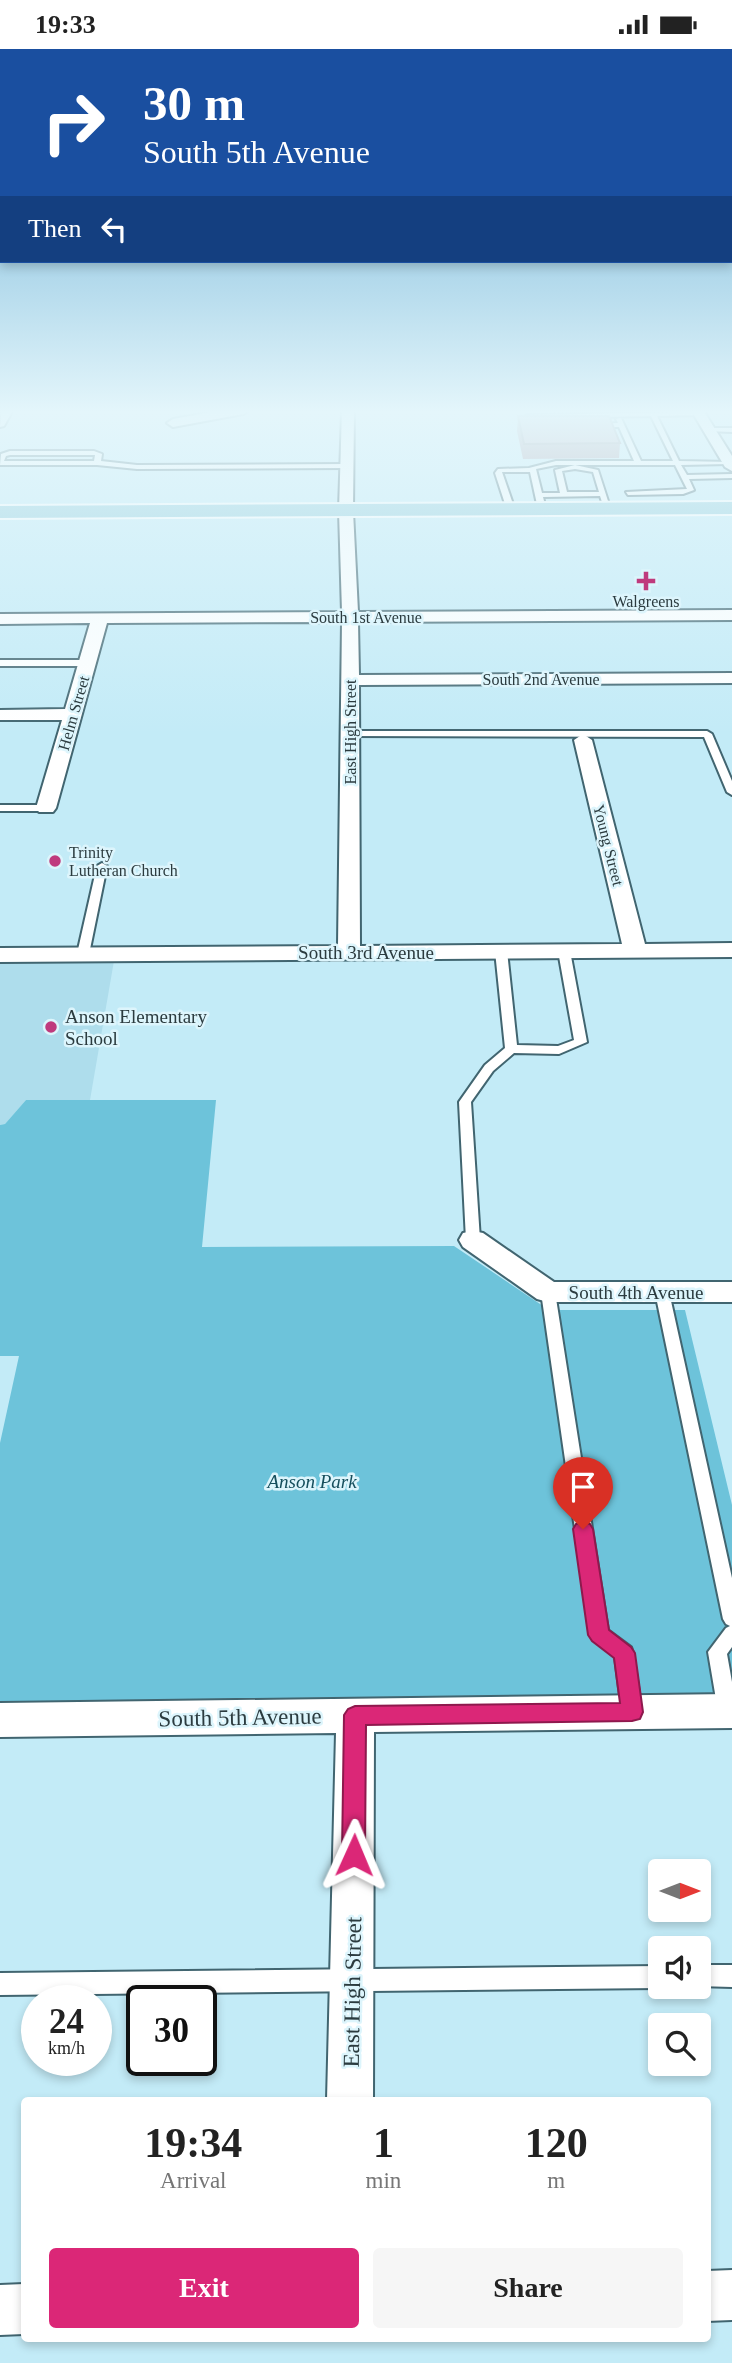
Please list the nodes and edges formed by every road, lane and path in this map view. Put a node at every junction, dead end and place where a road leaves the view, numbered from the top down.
1 (346, 518) edge
2 (732, 615) edge
3 (350, 617) junction
4 (100, 618) junction
5 (0, 619) edge
6 (0, 663) edge
7 (88, 663) junction
8 (732, 678) edge
9 (350, 680) junction
10 (73, 714) junction
11 (0, 715) edge
12 (350, 734) junction
13 (583, 740) dead end
14 (732, 792) edge
15 (0, 808) edge
16 (46, 808) joint
17 (102, 866) dead end
18 (635, 950) junction
19 (732, 950) edge
20 (501, 951) junction
21 (564, 951) junction
22 (349, 953) junction
23 (83, 954) junction
24 (0, 955) edge
25 (511, 1049) junction
26 (473, 1240) joint
27 (548, 1292) junction
28 (662, 1292) junction
29 (732, 1292) edge
30 (732, 1619) edge
31 (732, 1633) edge
32 (730, 1711) edge
33 (632, 1712) junction
34 (355, 1715) junction
35 (0, 1720) edge
36 (711, 1976) edge
37 (732, 1976) edge
38 (648, 1977) edge
39 (352, 1980) junction
40 (0, 1984) edge
41 (350, 2097) edge
42 (732, 2295) edge
43 (711, 2296) edge
44 (21, 2309) edge
45 (0, 2310) edge

1 - 3 street, East High Street
2 - 3 street, South 1st Avenue
3 - 4 street, South 1st Avenue
3 - 9 street, East High Street
4 - 5 street, South 1st Avenue
4 - 7 street, Helm Street
6 - 7 lane
7 - 10 street, Helm Street
8 - 9 street, South 2nd Avenue
9 - 12 street, East High Street
10 - 11 street
10 - 16 street, Helm Street
12 - 14 lane
12 - 22 street, East High Street
13 - 18 street, Young Street
15 - 16 lane
17 - 23 lane
18 - 19 street, South 3rd Avenue
18 - 21 street, South 3rd Avenue
20 - 21 street, South 3rd Avenue
20 - 22 street, South 3rd Avenue
20 - 25 lane
21 - 25 lane
22 - 23 street, South 3rd Avenue
23 - 24 street, South 3rd Avenue
25 - 26 lane
26 - 27 street, South 4th Avenue
27 - 28 street, South 4th Avenue
27 - 33 lane
28 - 29 street, South 4th Avenue
28 - 30 lane
31 - 32 lane
32 - 33 street, South 5th Avenue
33 - 34 street, South 5th Avenue
34 - 35 street, South 5th Avenue
34 - 39 street, East High Street
36 - 37 lane
38 - 39 lane
39 - 40 lane
39 - 41 street, East High Street
42 - 43 street
44 - 45 street

